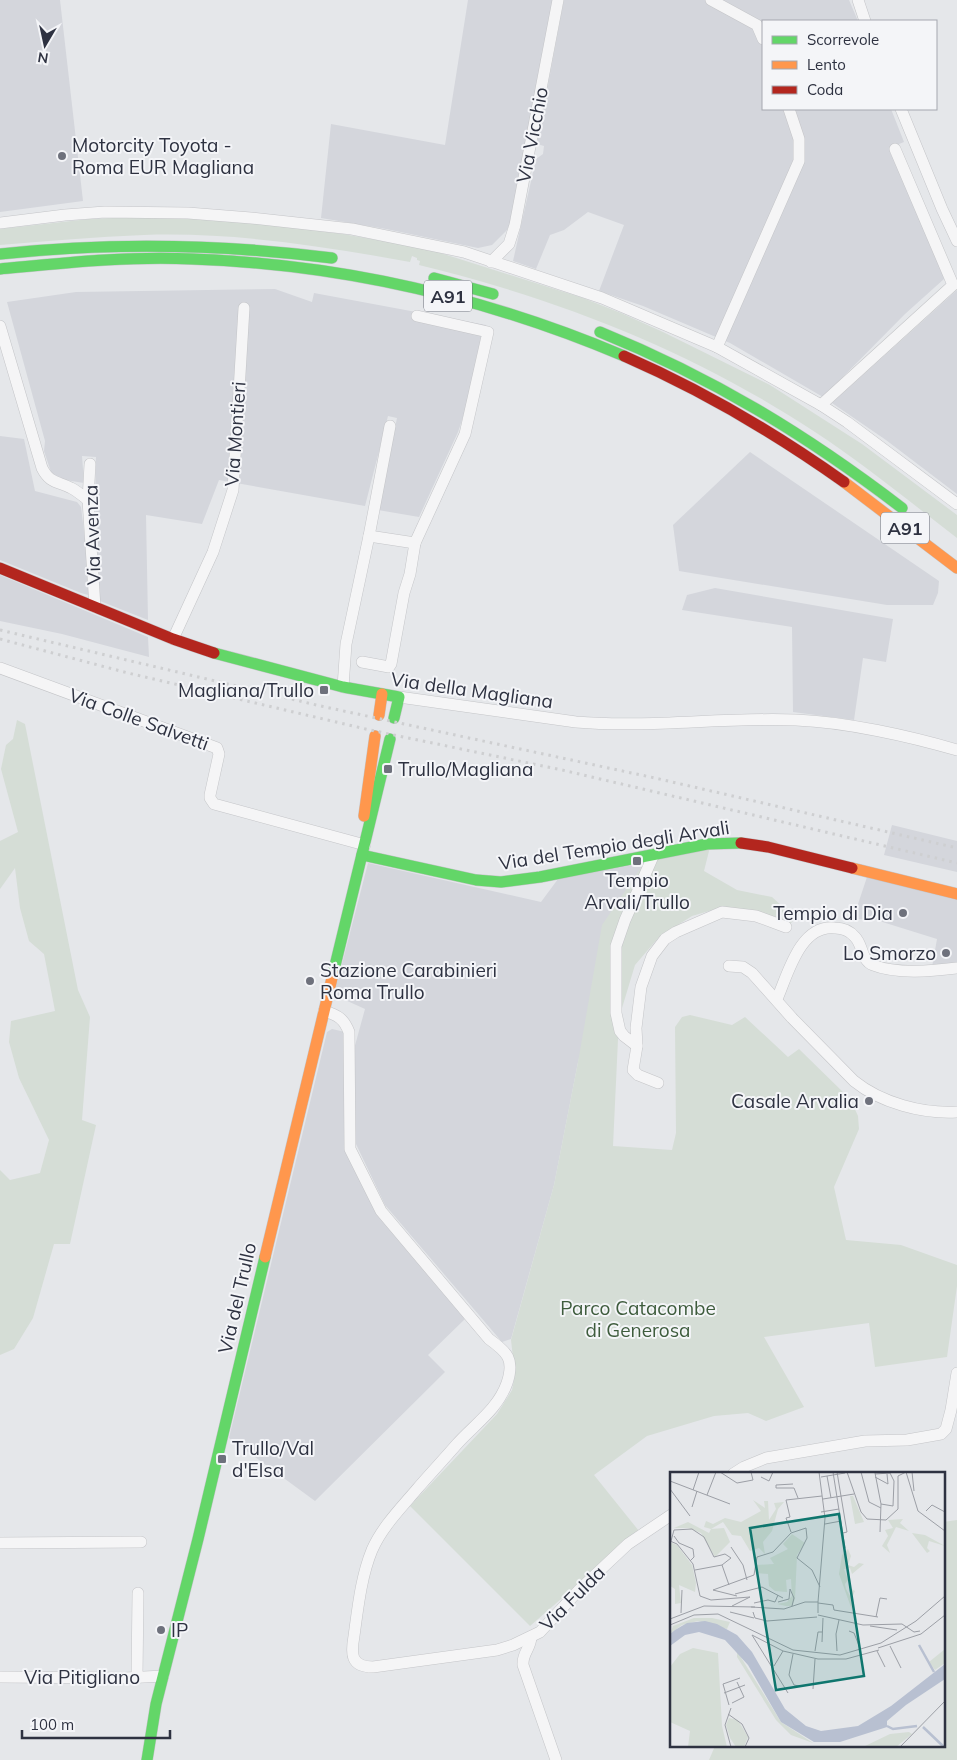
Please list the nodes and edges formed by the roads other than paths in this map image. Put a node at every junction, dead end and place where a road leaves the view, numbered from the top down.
1 (558, 0) edge
2 (711, 0) edge
3 (858, 0) edge
4 (865, 20) edge
5 (762, 36) edge
6 (789, 110) edge
7 (901, 110) edge
8 (895, 149) dead end
9 (0, 223) edge
10 (957, 241) edge
11 (0, 254) edge
12 (346, 260) dead end
13 (491, 262) junction
14 (0, 269) edge
15 (422, 275) dead end
16 (504, 297) dead end
17 (244, 308) dead end
18 (416, 316) dead end
19 (0, 326) edge
20 (593, 329) dead end
21 (717, 347) junction
22 (822, 406) junction
23 (390, 426) dead end
24 (90, 464) dead end
25 (88, 500) junction
26 (957, 504) edge
27 (914, 517) dead end
28 (369, 536) junction
29 (415, 543) junction
30 (0, 568) edge
31 (957, 568) edge
32 (95, 607) junction
33 (173, 639) junction
34 (362, 662) dead end
35 (0, 668) edge
36 (343, 687) junction
37 (382, 694) junction
38 (399, 697) junction
39 (379, 715) dead end
40 (394, 718) dead end
41 (375, 736) dead end
42 (390, 740) dead end
43 (957, 750) edge
44 (364, 850) junction
45 (654, 854) junction
46 (957, 894) edge
47 (786, 927) dead end
48 (729, 966) dead end
49 (957, 968) edge
50 (777, 999) junction
51 (324, 1011) junction
52 (637, 1046) junction
53 (658, 1082) dead end
54 (957, 1112) edge
55 (957, 1373) edge
56 (736, 1472) edge
57 (670, 1516) edge
58 (141, 1542) dead end
59 (0, 1543) edge
60 (138, 1593) dead end
61 (531, 1637) junction
62 (164, 1676) junction
63 (0, 1677) edge
64 (137, 1677) junction
65 (147, 1760) edge
66 (556, 1760) edge

1 - 13 street, Via Vicchio
2 - 5 street
3 - 4 street
6 - 21 street
7 - 10 street
8 - 22 street
9 - 13 street
11 - 12 main road
13 - 21 street
14 - 31 main road, A91
15 - 16 main road, A91
17 - 33 street, Via Montieri
18 - 29 street
19 - 25 street
20 - 27 main road, A91
21 - 22 street
22 - 26 street
23 - 28 street
24 - 25 street, Via Avenza
25 - 32 street, Via Avenza
28 - 29 street
28 - 36 street
29 - 34 street
30 - 32 main road, Via della Magliana
32 - 33 main road, Via della Magliana
33 - 36 main road, Via della Magliana
35 - 44 street, Via Colle Salvetti
36 - 37 main road, Via della Magliana
37 - 38 main road, Via della Magliana
37 - 39 main road
38 - 40 main road
38 - 43 street, Via della Magliana
41 - 44 main road, Via del Trullo
42 - 44 main road, Via del Trullo
44 - 45 main road, Via del Tempio degli Arvali
44 - 51 main road, Via del Trullo
45 - 46 main road, Via del Tempio degli Arvali
45 - 52 street
47 - 52 street
48 - 50 street
49 - 50 street
50 - 54 street
51 - 61 street, Via Fulda
51 - 62 main road, Via del Trullo
52 - 53 street
55 - 56 street
57 - 61 street, Via Fulda
58 - 59 street
60 - 64 street
61 - 66 street
62 - 64 street, Via Pitigliano
62 - 65 main road, Via del Trullo
63 - 64 street, Via Pitigliano

